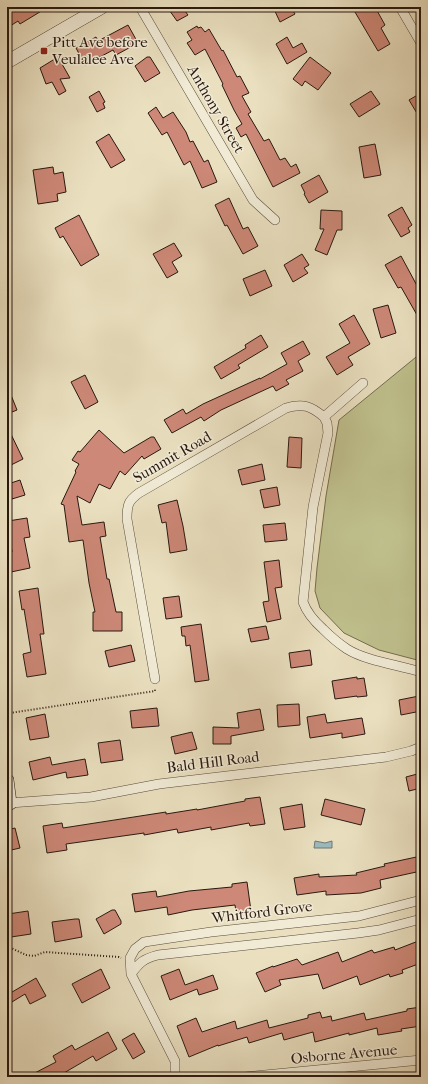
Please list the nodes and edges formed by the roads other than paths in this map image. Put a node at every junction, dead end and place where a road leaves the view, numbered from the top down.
1 (102, 7) edge
2 (140, 7) edge
3 (400, 7) edge
4 (421, 42) edge
5 (7, 62) edge
6 (276, 220) dead end
7 (363, 383) dead end
8 (324, 417) junction
9 (421, 672) edge
10 (155, 679) road end
11 (421, 747) edge
12 (7, 780) edge
13 (9, 804) edge
14 (421, 900) edge
15 (421, 919) edge
16 (131, 974) junction
17 (421, 1060) edge
18 (257, 1076) edge
19 (175, 1077) edge
20 (245, 1077) edge

1 - 5 street
2 - 6 street, Anthony Street
3 - 4 street
7 - 8 street
8 - 9 street
8 - 10 street, Summit Road
11 - 13 street, Bald Hill Road
12 - 13 street
14 - 16 street, Whitford Grove
15 - 16 street, Whitford Grove
16 - 19 street, Whitford Grove
17 - 18 street, Osborne Avenue
18 - 20 street, Osborne Avenue

